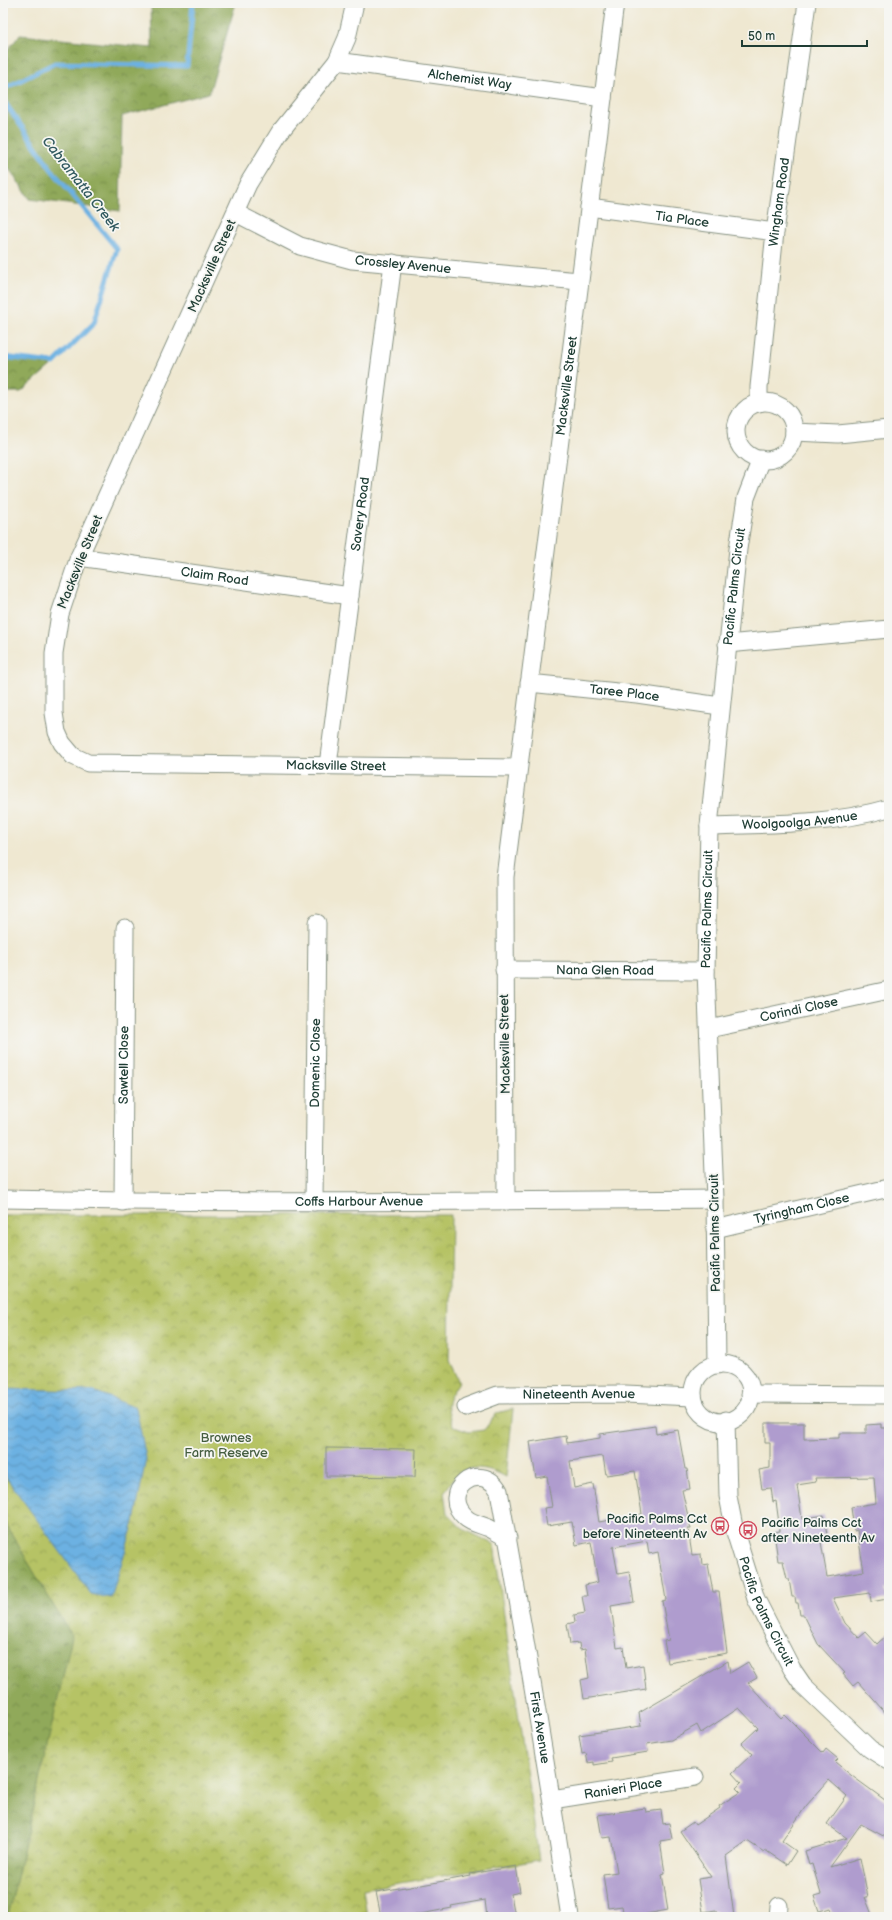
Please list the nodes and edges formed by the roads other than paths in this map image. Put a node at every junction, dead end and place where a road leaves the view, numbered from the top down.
1 (355, 3) edge
2 (614, 3) edge
3 (807, 3) edge
4 (337, 61) junction
5 (602, 98) junction
6 (589, 207) junction
7 (236, 213) junction
8 (775, 232) junction
9 (393, 263) junction
10 (579, 282) junction
11 (760, 403) junction
12 (889, 429) edge
13 (794, 432) junction
14 (761, 460) junction
15 (79, 557) junction
16 (350, 596) junction
17 (889, 629) edge
18 (727, 644) junction
19 (528, 683) junction
20 (720, 706) junction
21 (328, 766) junction
22 (518, 768) junction
23 (889, 808) edge
24 (709, 826) junction
25 (318, 923) dead end
26 (125, 928) dead end
27 (504, 970) junction
28 (706, 971) junction
29 (889, 990) edge
30 (710, 1029) junction
31 (889, 1188) edge
32 (3, 1199) edge
33 (715, 1199) junction
34 (506, 1201) junction
35 (123, 1202) junction
36 (314, 1202) junction
37 (715, 1229) junction
38 (717, 1364) junction
39 (750, 1394) junction
40 (889, 1395) edge
41 (693, 1397) junction
42 (466, 1407) dead end
43 (726, 1420) junction
44 (508, 1538) dead end
45 (889, 1761) edge
46 (695, 1777) dead end
47 (552, 1800) junction
48 (570, 1917) edge

1 - 4 street, Macksville Street
2 - 5 street, Macksville Street
3 - 8 street, Wingham Road
4 - 5 street, Alchemist Way
4 - 7 street, Macksville Street
5 - 6 street, Macksville Street
6 - 8 street, Tia Place
6 - 10 street, Macksville Street
7 - 9 street, Crossley Avenue
7 - 15 street, Macksville Street
8 - 11 street, Wingham Road
9 - 10 street, Crossley Avenue
9 - 16 street, Savery Road
10 - 19 street, Macksville Street
11 - 13 street
11 - 14 street
12 - 13 street
13 - 14 street
14 - 18 street, Pacific Palms Circuit
15 - 16 street, Claim Road
15 - 21 street, Macksville Street
16 - 21 street, Savery Road
17 - 18 street
18 - 20 street, Pacific Palms Circuit
19 - 20 street, Taree Place
19 - 22 street, Macksville Street
20 - 24 street, Pacific Palms Circuit
21 - 22 street, Macksville Street
22 - 27 street, Macksville Street
23 - 24 street, Woolgoolga Avenue
24 - 28 street, Pacific Palms Circuit
25 - 36 street, Domenic Close
26 - 35 street, Sawtell Close
27 - 28 street, Nana Glen Road
27 - 34 street, Macksville Street
28 - 30 street, Pacific Palms Circuit
29 - 30 street, Corindi Close
30 - 33 street, Pacific Palms Circuit
31 - 37 street, Tyringham Close
32 - 35 street, Coffs Harbour Avenue
33 - 34 street, Coffs Harbour Avenue
33 - 37 street, Pacific Palms Circuit
34 - 36 street, Coffs Harbour Avenue
35 - 36 street, Coffs Harbour Avenue
37 - 38 street, Pacific Palms Circuit
38 - 39 street
38 - 41 street
39 - 40 street
39 - 43 street
41 - 42 street, Nineteenth Avenue
41 - 43 street
43 - 45 street, Pacific Palms Circuit
44 - 47 street, First Avenue
46 - 47 street, Ranieri Place
47 - 48 street, First Avenue

